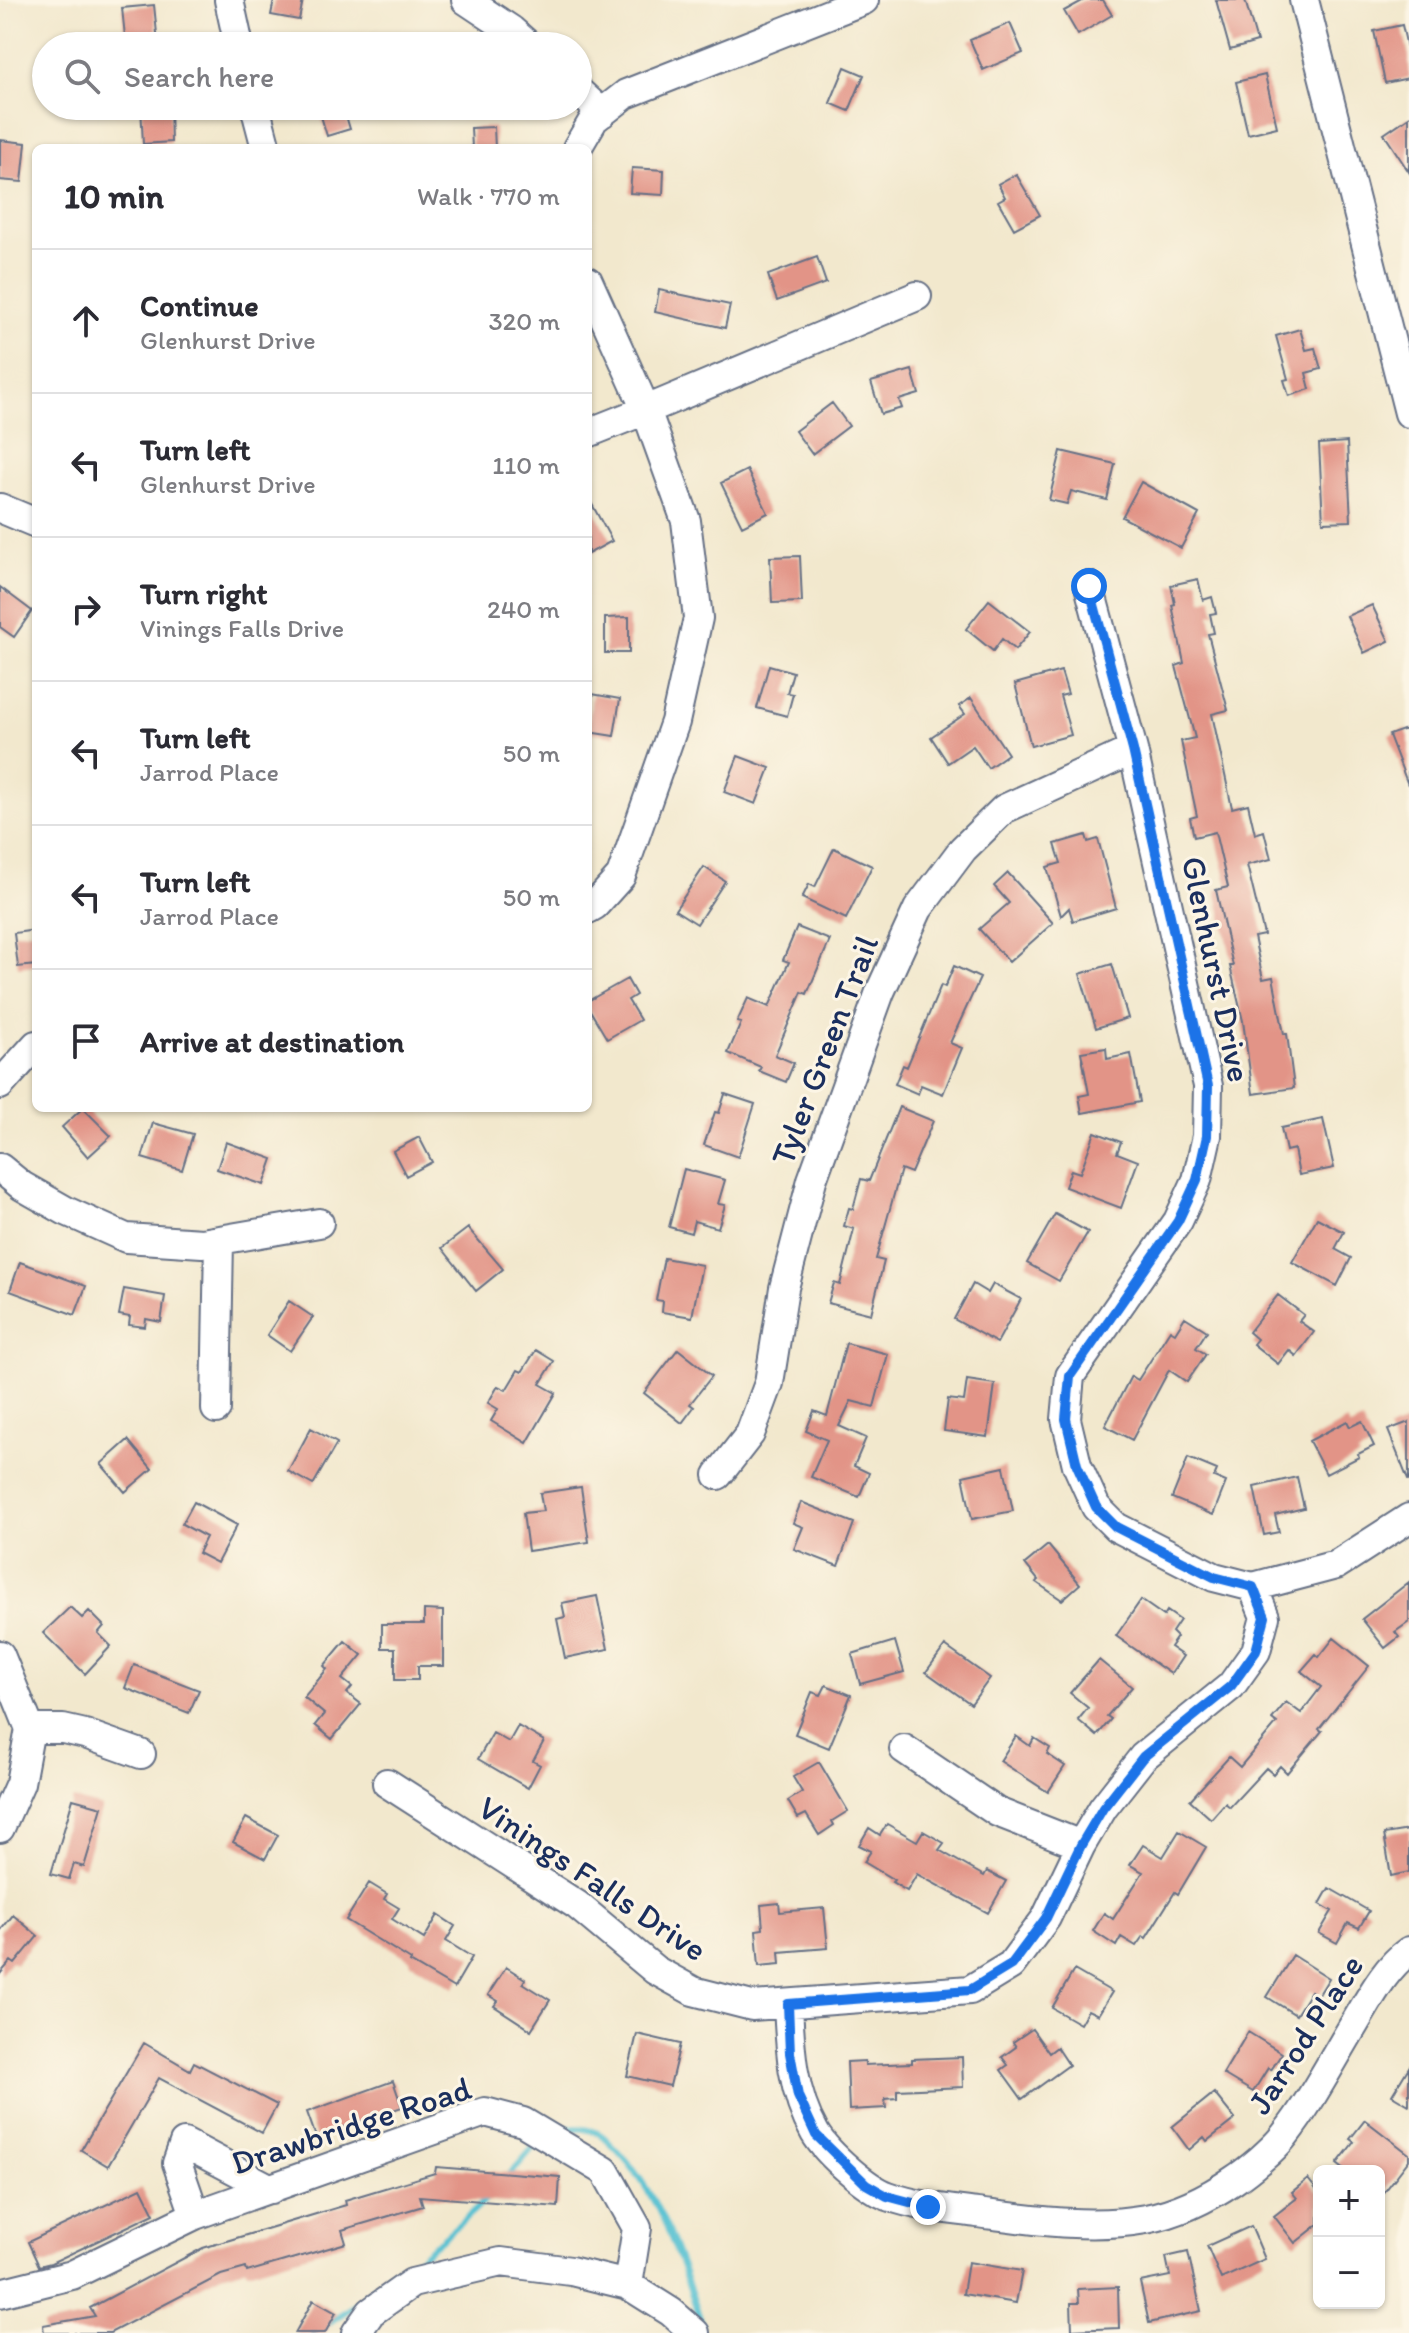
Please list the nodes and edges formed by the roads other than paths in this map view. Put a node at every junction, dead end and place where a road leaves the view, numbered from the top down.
1 (229, 0) edge
2 (466, 0) edge
3 (864, 0) edge
4 (1304, 0) edge
5 (236, 32) edge
6 (513, 32) edge
7 (592, 104) edge
8 (602, 113) junction
9 (259, 120) edge
10 (265, 144) edge
11 (579, 144) edge
12 (592, 290) edge
13 (917, 296) dead end
14 (646, 410) junction
15 (1409, 413) edge
16 (592, 431) edge
17 (0, 508) edge
18 (32, 521) edge
19 (1089, 586) dead end
20 (1133, 750) junction
21 (592, 907) edge
22 (32, 1049) edge
23 (0, 1085) edge
24 (0, 1168) edge
25 (319, 1223) dead end
26 (219, 1240) junction
27 (216, 1409) dead end
28 (718, 1475) dead end
29 (1409, 1518) edge
30 (1253, 1587) junction
31 (0, 1655) edge
32 (30, 1729) junction
33 (904, 1749) dead end
34 (141, 1754) dead end
35 (387, 1783) dead end
36 (0, 1828) edge
37 (1081, 1845) junction
38 (1409, 1951) edge
39 (788, 2004) junction
40 (271, 2189) junction
41 (195, 2215) junction
42 (628, 2285) junction
43 (0, 2293) edge
44 (356, 2333) edge
45 (695, 2333) edge

1 - 5 street
2 - 6 street
3 - 8 street
4 - 15 street
7 - 8 street
8 - 11 street
9 - 10 street
12 - 14 street
13 - 14 street
14 - 16 street
14 - 21 street
17 - 18 street
19 - 20 street, Glenhurst Drive
20 - 28 street, Tyler Green Trail
20 - 30 street, Glenhurst Drive
22 - 23 street
24 - 26 street
25 - 26 street
26 - 27 street
29 - 30 street, Glenhurst Drive
30 - 37 street, Vinings Falls Drive
31 - 32 street
32 - 34 street
32 - 36 street
33 - 37 street
35 - 39 street, Vinings Falls Drive
37 - 39 street, Vinings Falls Drive
38 - 39 street, Jarrod Place
40 - 41 street, Drawbridge Road
40 - 41 street
40 - 42 street, Drawbridge Road
41 - 43 street, Drawbridge Road
42 - 44 street
42 - 45 street

